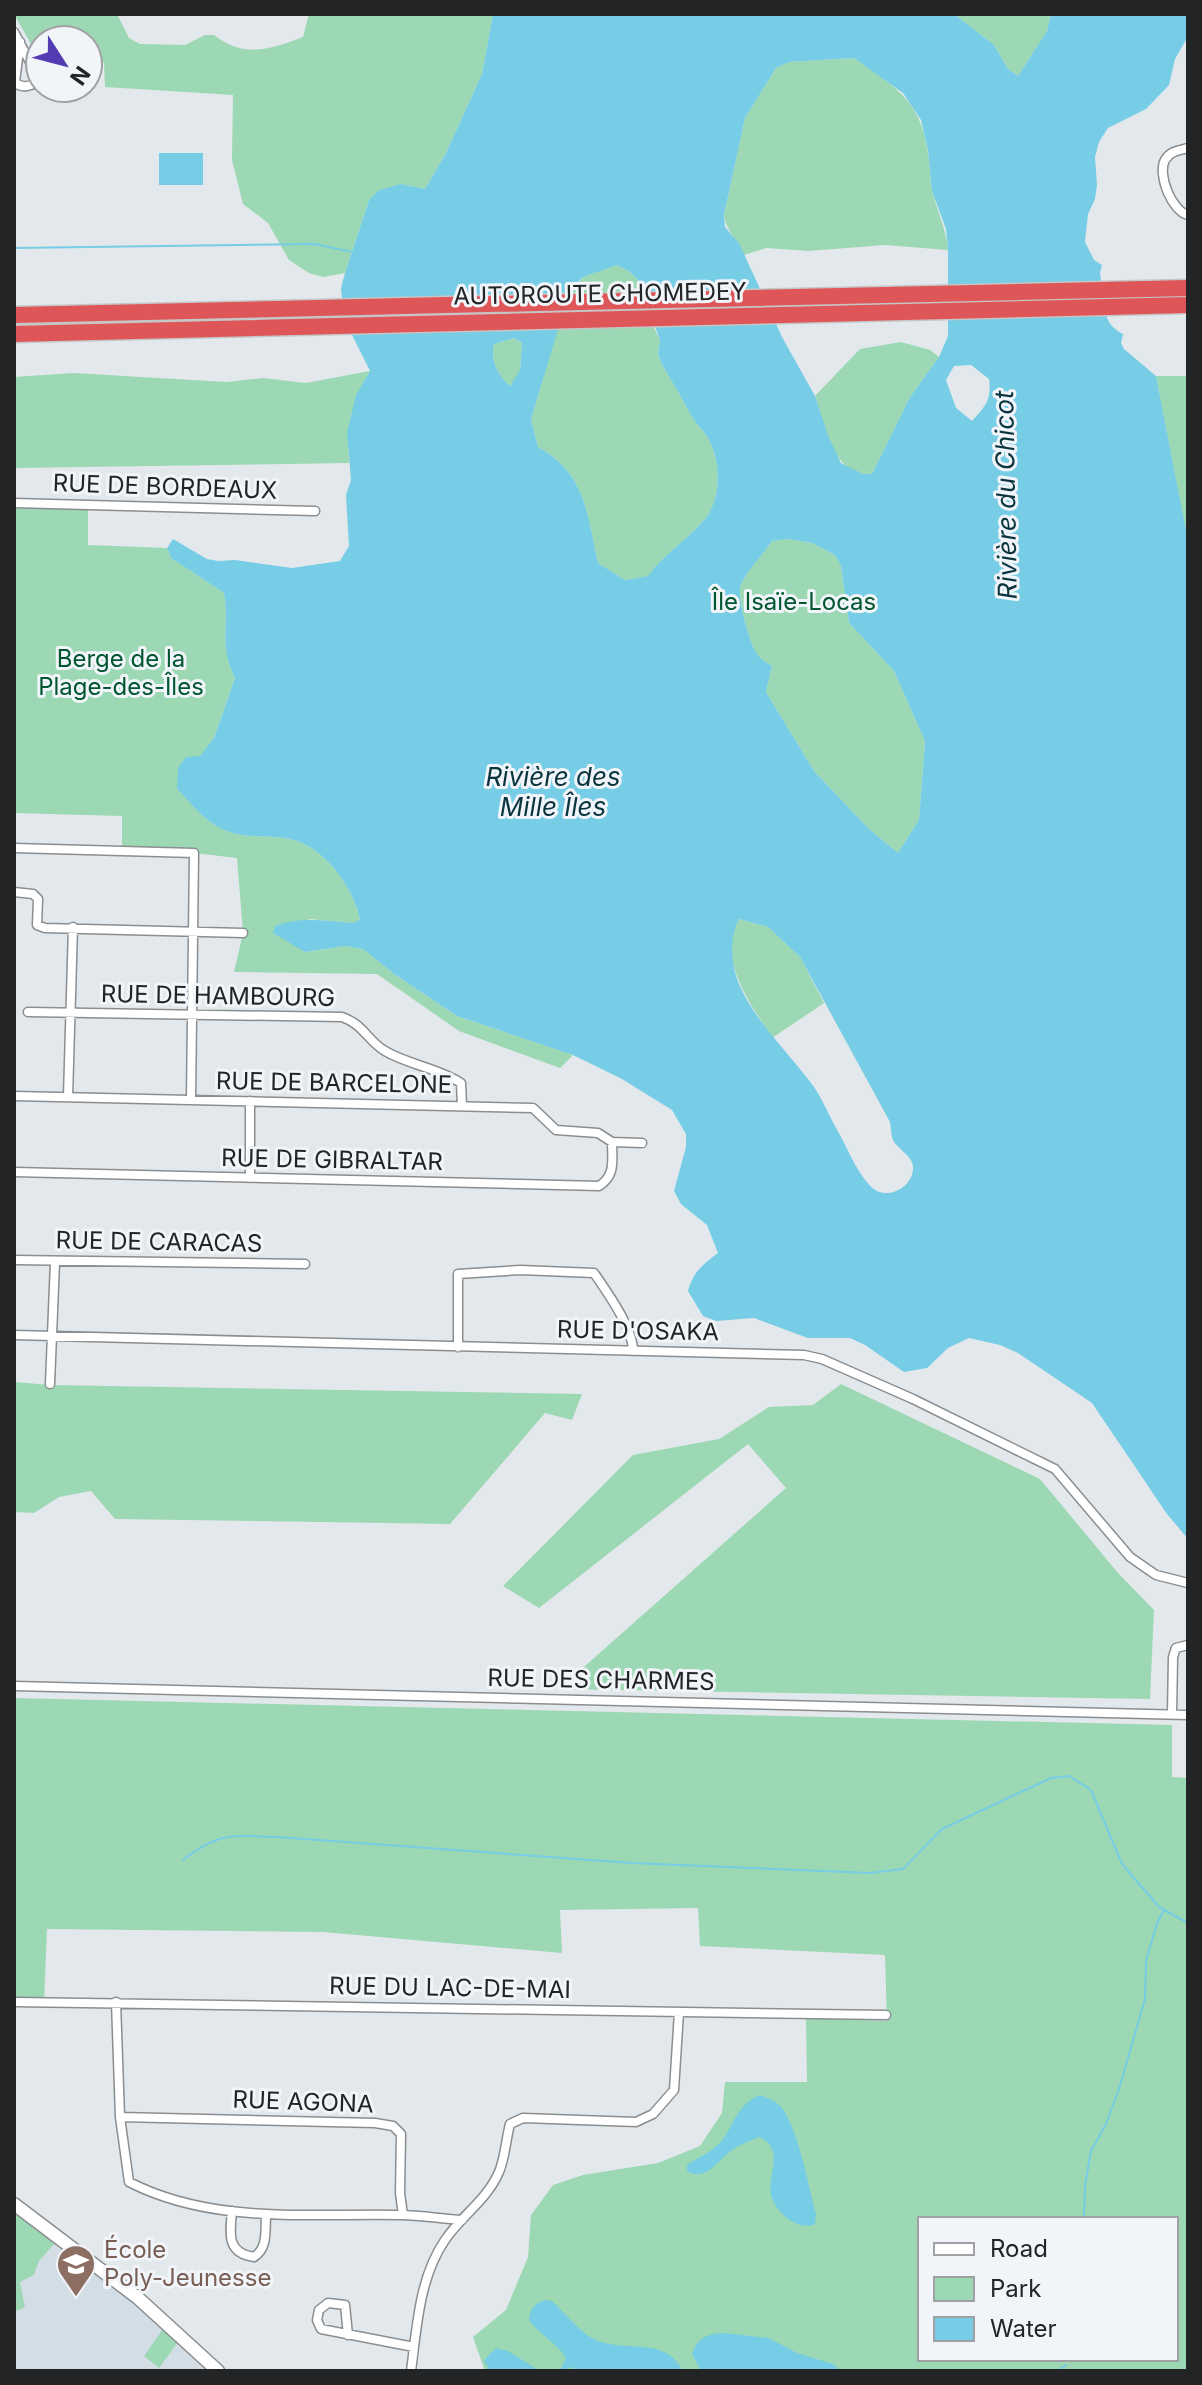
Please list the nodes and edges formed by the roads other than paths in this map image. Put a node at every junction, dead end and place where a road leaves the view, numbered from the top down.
1 (14, 32) edge
2 (20, 42) junction
3 (24, 50) edge
4 (24, 86) edge
5 (1188, 148) edge
6 (1188, 215) edge
7 (1188, 288) edge
8 (1134, 298) junction
9 (1188, 305) edge
10 (14, 309) edge
11 (53, 314) junction
12 (14, 315) edge
13 (305, 318) junction
14 (14, 334) edge
15 (14, 503) edge
16 (315, 511) dead end
17 (14, 848) edge
18 (14, 892) edge
19 (73, 927) junction
20 (193, 931) junction
21 (243, 933) dead end
22 (28, 1012) dead end
23 (72, 1013) junction
24 (190, 1016) junction
25 (14, 1096) edge
26 (68, 1097) junction
27 (191, 1100) junction
28 (250, 1101) junction
29 (462, 1105) junction
30 (612, 1142) junction
31 (642, 1143) dead end
32 (14, 1172) edge
33 (250, 1178) junction
34 (14, 1260) edge
35 (55, 1262) junction
36 (305, 1264) dead end
37 (14, 1335) edge
38 (52, 1336) junction
39 (458, 1347) junction
40 (633, 1351) junction
41 (50, 1384) dead end
42 (1188, 1583) edge
43 (1188, 1645) edge
44 (14, 1686) edge
45 (1172, 1714) junction
46 (1188, 1715) edge
47 (14, 2002) edge
48 (116, 2002) junction
49 (679, 2012) junction
50 (886, 2015) dead end
51 (120, 2117) junction
52 (14, 2204) edge
53 (232, 2211) junction
54 (403, 2215) junction
55 (266, 2216) junction
56 (462, 2220) junction
57 (348, 2335) junction
58 (414, 2347) junction
59 (218, 2371) edge
60 (411, 2371) edge

1 - 2 street
2 - 3 street
2 - 4 street
5 - 6 street
7 - 8 highway, AUTOROUTE CHOMEDEY
8 - 9 highway, AUTOROUTE CHOMEDEY
8 - 13 highway, AUTOROUTE CHOMEDEY
10 - 11 highway
11 - 12 highway, AUTOROUTE CHOMEDEY
11 - 13 highway, AUTOROUTE CHOMEDEY
13 - 14 highway, AUTOROUTE CHOMEDEY
15 - 16 street, RUE DE BORDEAUX
17 - 20 street
18 - 19 street
19 - 20 street
19 - 23 street
20 - 21 street
20 - 24 street
22 - 23 street, RUE DE HAMBOURG
23 - 24 street, RUE DE HAMBOURG
23 - 26 street
24 - 27 street
24 - 29 street, RUE DE HAMBOURG
25 - 26 street, RUE DE BARCELONE
26 - 27 street, RUE DE BARCELONE
27 - 28 street, RUE DE BARCELONE
28 - 29 street, RUE DE BARCELONE
28 - 33 street
29 - 30 street, RUE DE BARCELONE
30 - 31 street, RUE DE BARCELONE
30 - 33 street, RUE DE GIBRALTAR
32 - 33 street, RUE DE GIBRALTAR
34 - 35 street, RUE DE CARACAS
35 - 36 street, RUE DE CARACAS
35 - 38 street
37 - 38 street, RUE D'OSAKA
38 - 39 street, RUE D'OSAKA
38 - 41 street
39 - 40 street, RUE D'OSAKA
39 - 40 street
40 - 42 street, RUE D'OSAKA
43 - 45 street
44 - 45 street, RUE DES CHARMES
45 - 46 street, RUE DES CHARMES
47 - 48 street, RUE DU LAC-DE-MAI
48 - 49 street, RUE DU LAC-DE-MAI
48 - 51 street
49 - 50 street, RUE DU LAC-DE-MAI
49 - 56 street
51 - 53 street
51 - 54 street, RUE AGONA
52 - 59 street
53 - 55 street
53 - 55 street
54 - 55 street
54 - 56 street
56 - 58 street
57 - 57 street
57 - 58 street
58 - 60 street

